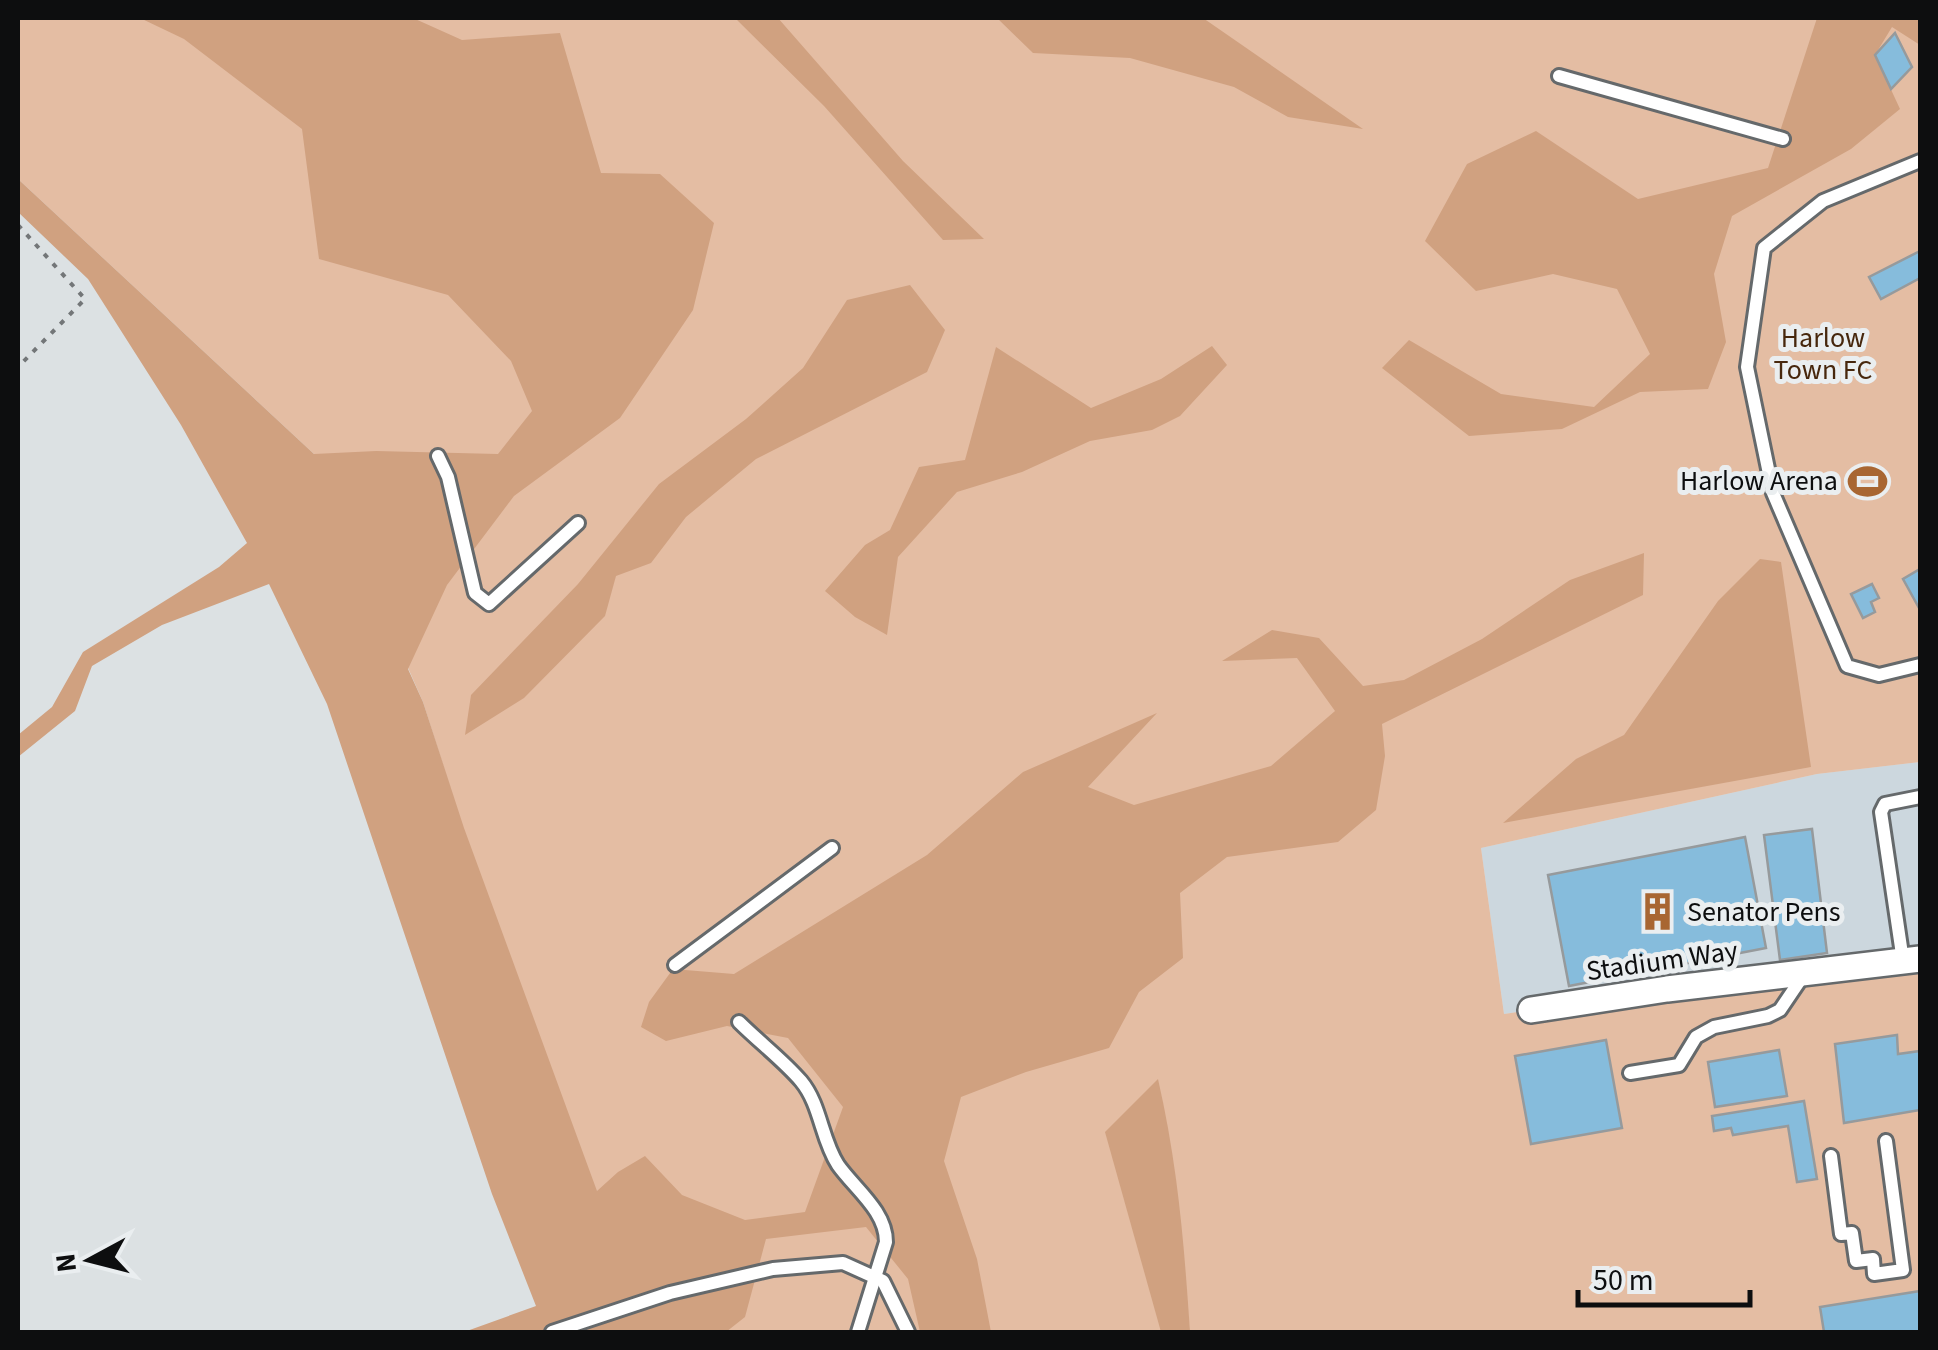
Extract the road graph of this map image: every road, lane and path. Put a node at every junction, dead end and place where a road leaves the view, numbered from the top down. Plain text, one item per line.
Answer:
1 (1560, 76) dead end
2 (1783, 139) dead end
3 (1920, 162) edge
4 (18, 226) edge
5 (18, 367) edge
6 (438, 456) dead end
7 (578, 523) dead end
8 (1920, 665) edge
9 (1920, 797) edge
10 (832, 848) dead end
11 (1912, 960) edge
12 (675, 965) dead end
13 (1806, 972) junction
14 (1531, 1010) dead end
15 (739, 1022) dead end
16 (1630, 1073) dead end
17 (1886, 1141) dead end
18 (1831, 1156) dead end
19 (874, 1277) junction
20 (552, 1332) edge
21 (858, 1332) edge
22 (908, 1332) edge

1 - 2 lane
3 - 8 lane
4 - 5 path
6 - 7 lane
9 - 11 lane
10 - 12 lane
11 - 13 street, Stadium Way
13 - 14 street, Stadium Way
13 - 16 lane
15 - 19 lane
17 - 18 lane
19 - 20 lane
19 - 21 lane
19 - 22 lane

